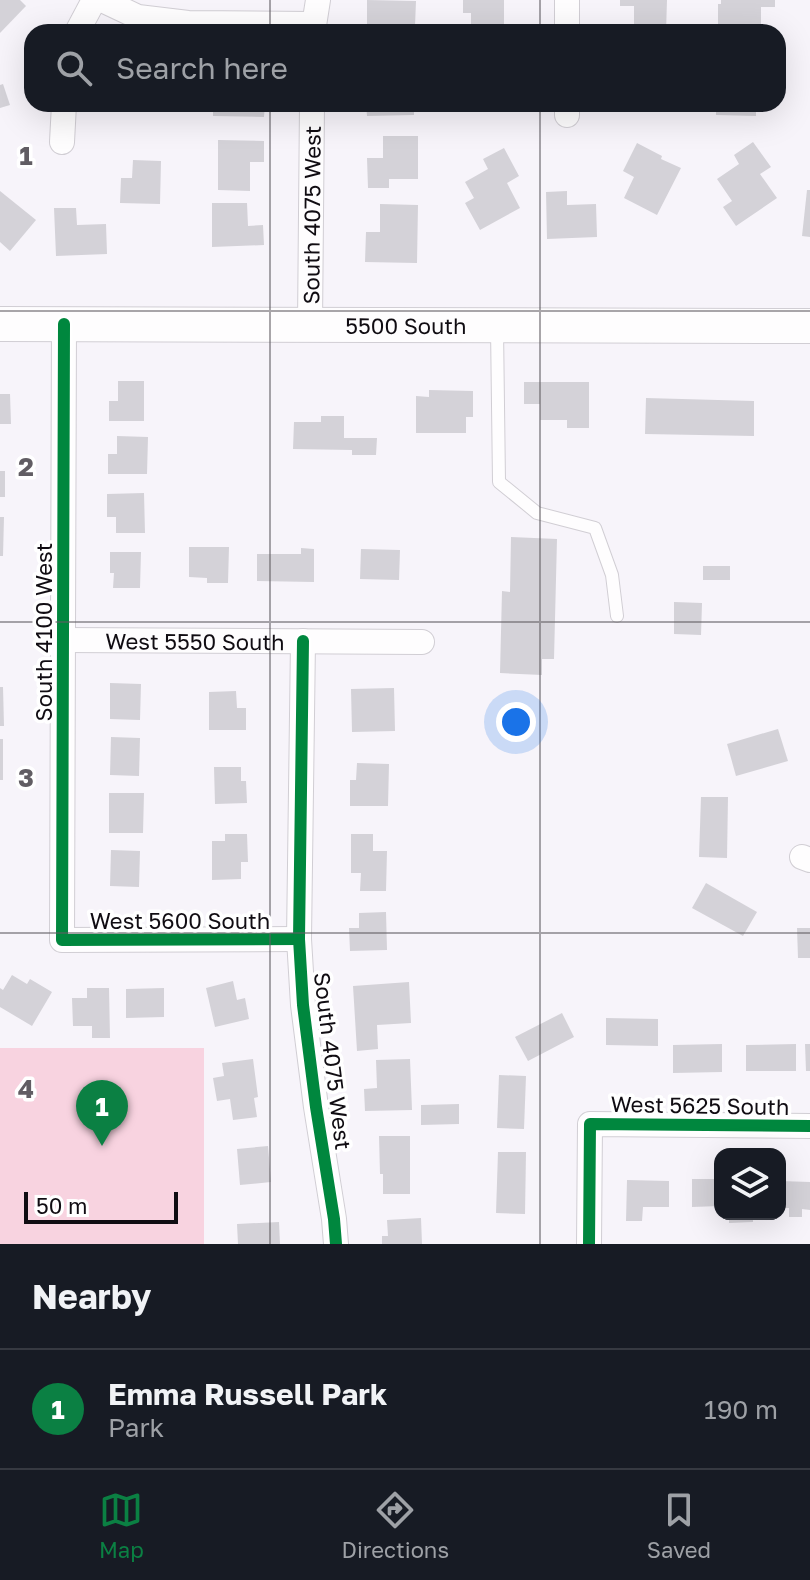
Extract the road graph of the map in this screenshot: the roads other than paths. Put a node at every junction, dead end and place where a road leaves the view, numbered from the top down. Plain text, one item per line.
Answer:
1 (94, 0) edge
2 (102, 0) edge
3 (567, 0) edge
4 (315, 19) edge
5 (81, 24) edge
6 (567, 24) edge
7 (64, 112) edge
8 (312, 112) edge
9 (62, 142) dead end
10 (0, 324) edge
11 (64, 324) junction
12 (310, 325) junction
13 (496, 325) junction
14 (810, 326) edge
15 (617, 616) dead end
16 (63, 640) junction
17 (303, 641) junction
18 (422, 642) dead end
19 (299, 939) junction
20 (62, 940) joint
21 (810, 1126) edge
22 (336, 1244) edge
23 (589, 1244) edge

1 - 5 street
2 - 4 street
3 - 6 street
7 - 9 street
8 - 12 street, South 4075 West
10 - 11 main road, 5500 South
11 - 12 main road, 5500 South
11 - 16 street, South 4100 West
12 - 13 main road, 5500 South
13 - 14 main road, 5500 South
13 - 15 lane
16 - 17 street, West 5550 South
16 - 20 street, South 4100 West
17 - 18 street, West 5550 South
17 - 19 street, South 4075 West
19 - 20 street, West 5600 South
19 - 22 street, South 4075 West
21 - 23 street, West 5625 South

